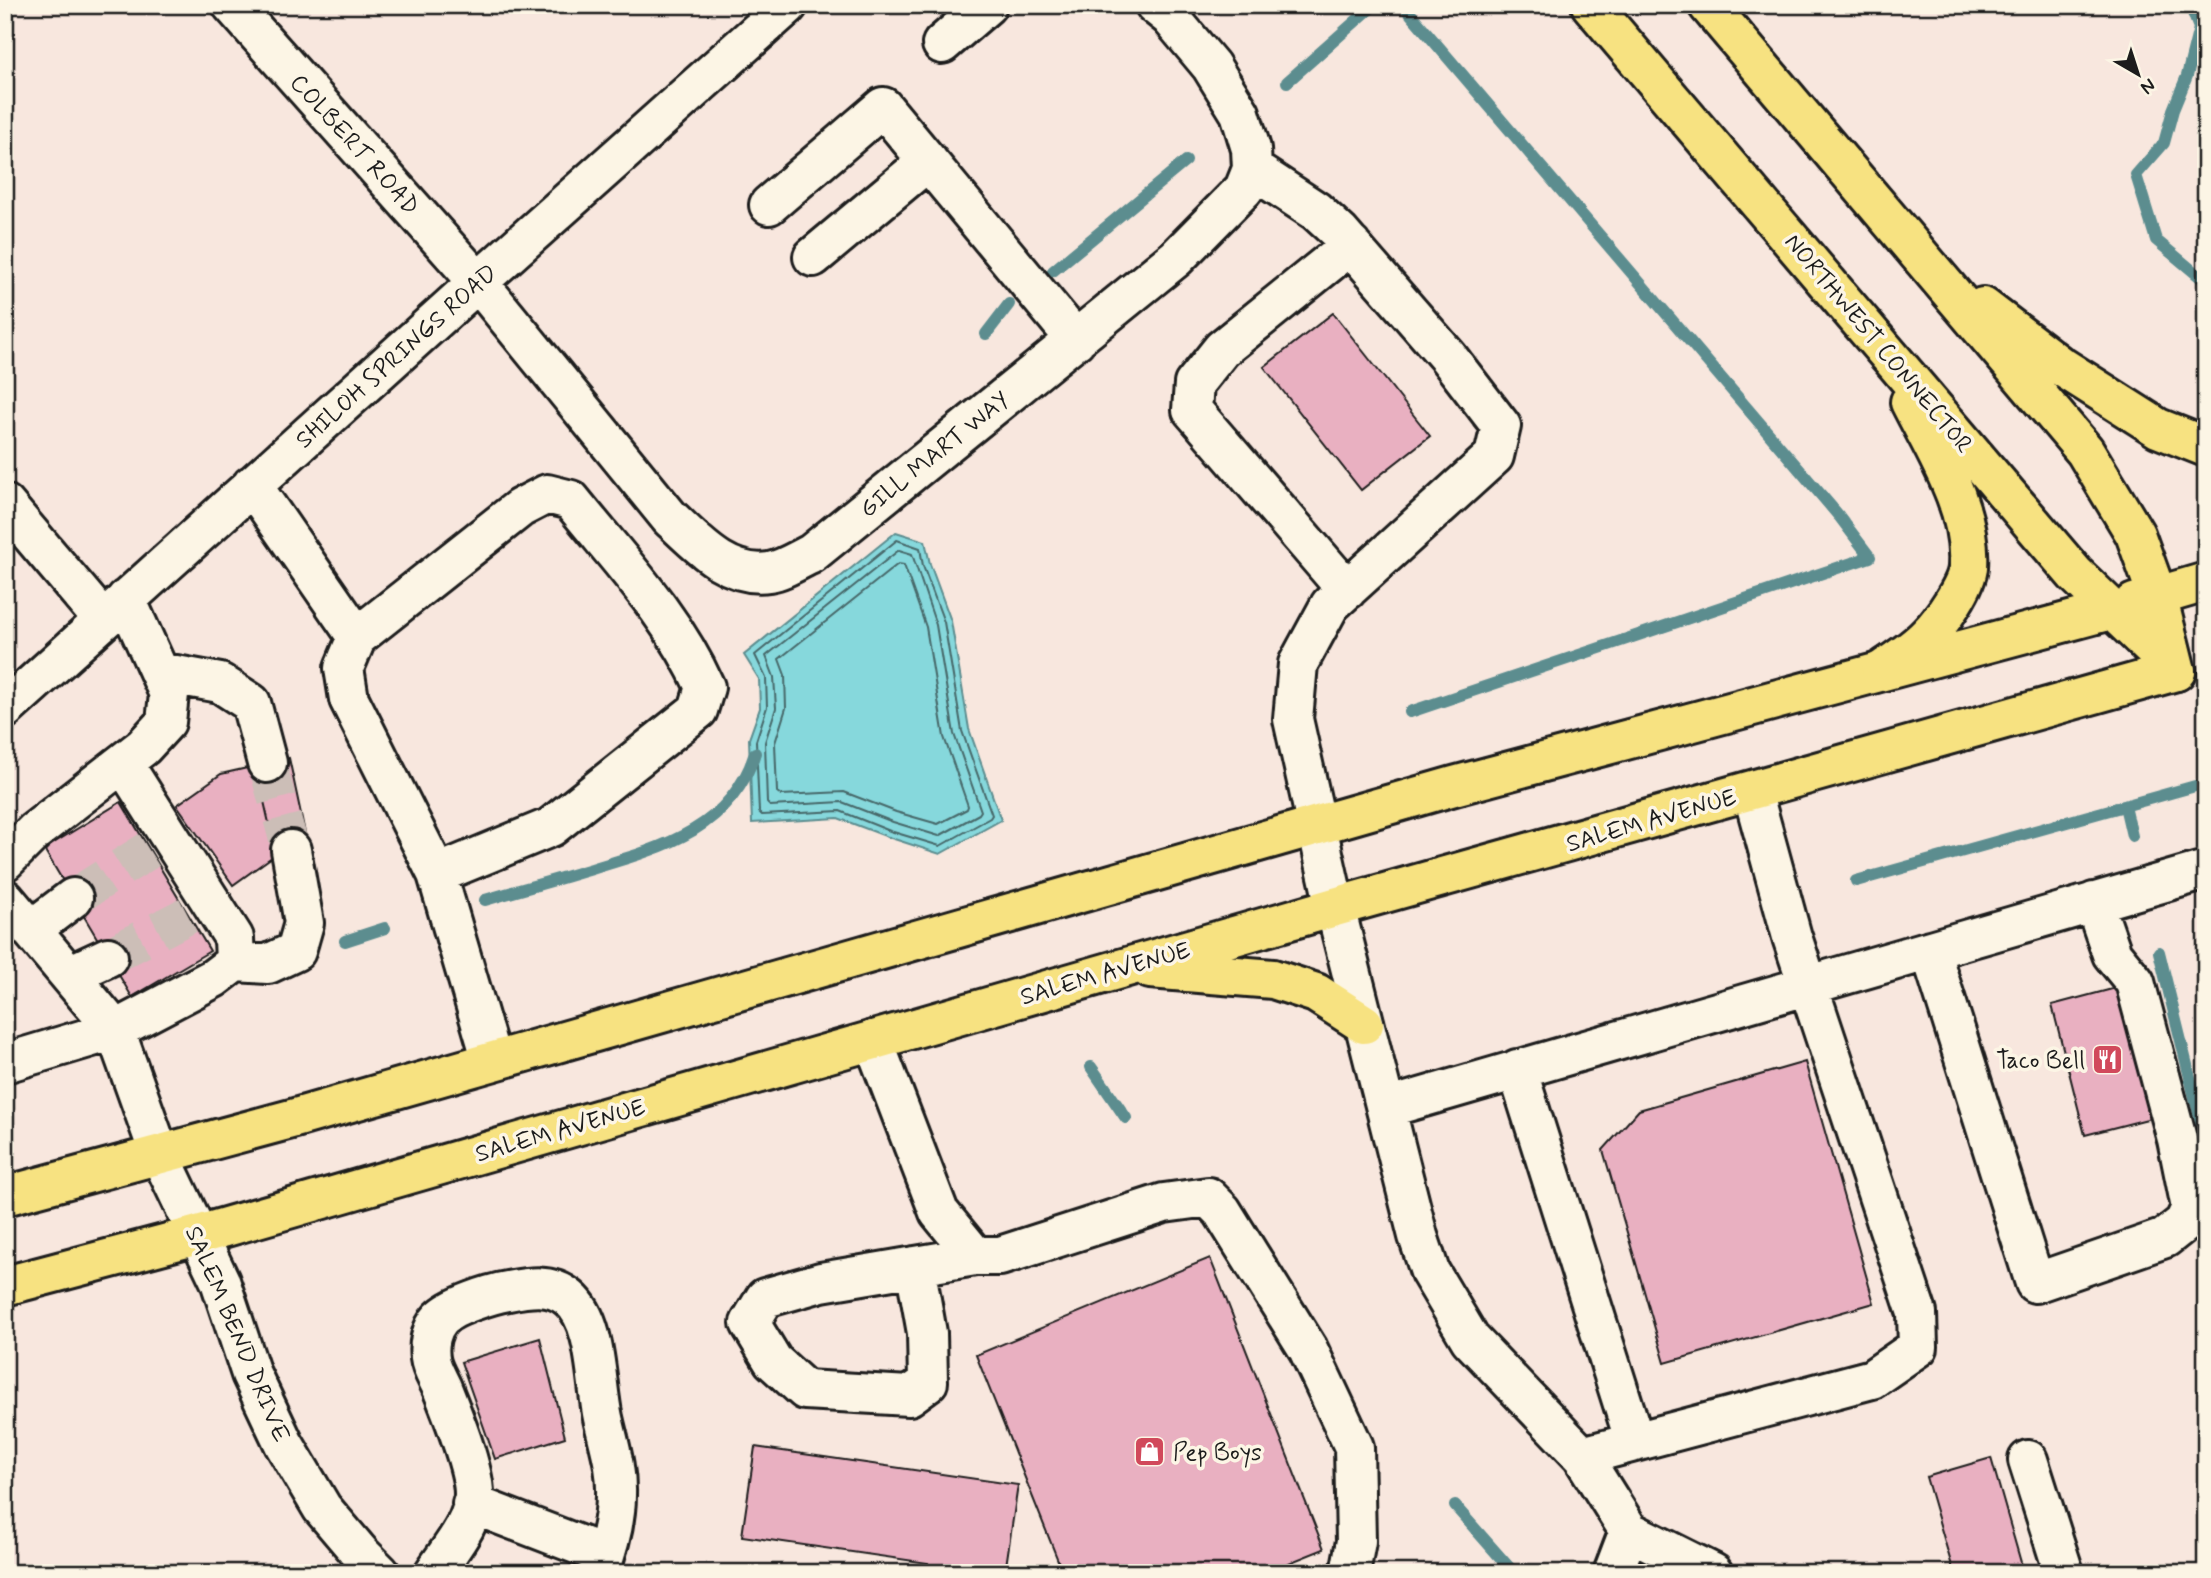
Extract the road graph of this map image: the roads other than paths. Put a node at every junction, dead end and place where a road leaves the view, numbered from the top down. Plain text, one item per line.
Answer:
1 (232, 5) edge
2 (789, 5) edge
3 (987, 5) edge
4 (1591, 5) edge
5 (1708, 5) edge
6 (1168, 9) edge
7 (942, 44) dead end
8 (928, 161) junction
9 (1252, 169) junction
10 (769, 205) dead end
11 (1351, 245) junction
12 (813, 257) dead end
13 (1926, 263) junction
14 (478, 282) junction
15 (1076, 340) junction
16 (1880, 344) junction
17 (2206, 447) edge
18 (252, 485) junction
19 (5, 504) edge
20 (2206, 582) edge
21 (1347, 590) junction
22 (2158, 596) junction
23 (115, 610) junction
24 (2111, 610) junction
25 (357, 637) junction
26 (2191, 668) edge
27 (1881, 671) junction
28 (159, 672) junction
29 (5, 709) edge
30 (122, 762) junction
31 (267, 763) tunnel mouth
32 (1752, 791) junction
33 (1316, 825) junction
34 (291, 850) tunnel mouth
35 (5, 861) edge
36 (2206, 870) edge
37 (437, 874) junction
38 (73, 898) tunnel mouth
39 (5, 899) edge
40 (2095, 902) junction
41 (1335, 907) junction
42 (31, 930) junction
43 (1930, 950) junction
44 (108, 957) tunnel mouth
45 (235, 962) junction
46 (1127, 967) junction
47 (69, 975) junction
48 (1809, 985) junction
49 (1364, 1024) junction
50 (114, 1030) junction
51 (873, 1040) junction
52 (492, 1061) junction
53 (5, 1063) edge
54 (1517, 1069) junction
55 (1386, 1108) junction
56 (159, 1153) junction
57 (5, 1196) edge
58 (198, 1235) junction
59 (975, 1256) junction
60 (915, 1266) junction
61 (5, 1286) edge
62 (1635, 1442) junction
63 (1582, 1455) junction
64 (2028, 1460) dead end
65 (472, 1504) junction
66 (1629, 1531) junction
67 (602, 1564) edge
68 (380, 1573) edge
69 (434, 1573) edge
70 (1350, 1573) edge
71 (1613, 1573) edge
72 (1713, 1573) edge
73 (2064, 1573) edge

1 - 14 street, COLBERT ROAD
2 - 14 street, SHILOH SPRINGS ROAD
3 - 7 street
4 - 16 main road, NORTHWEST CONNECTOR
5 - 13 main road
6 - 9 street
8 - 10 street
8 - 12 street
8 - 15 street
9 - 11 street
9 - 15 street, GILL MART WAY
11 - 21 street
11 - 21 street
13 - 17 main road
13 - 22 main road
14 - 15 street, GILL MART WAY
14 - 18 street, SHILOH SPRINGS ROAD
16 - 24 main road, NORTHWEST CONNECTOR
16 - 27 main road
18 - 23 street, SHILOH SPRINGS ROAD
18 - 25 street
19 - 23 street
20 - 22 main road
21 - 33 street
22 - 24 main road
22 - 26 main road
23 - 28 street
23 - 29 street, SHILOH SPRINGS ROAD
24 - 26 main road, NORTHWEST CONNECTOR
24 - 27 main road
25 - 37 street
25 - 37 street
26 - 32 main road, SALEM AVENUE
27 - 33 main road
28 - 30 street
28 - 31 street
30 - 35 street
30 - 45 street
32 - 41 main road, SALEM AVENUE
32 - 48 street
33 - 41 street
33 - 52 main road
34 - 45 street
36 - 40 street
37 - 52 street
38 - 42 street
39 - 42 street, SALEM BEND DRIVE
40 - 43 street
40 - 43 street
41 - 46 main road, SALEM AVENUE
41 - 49 street
42 - 47 street, SALEM BEND DRIVE
43 - 48 street
44 - 47 street
45 - 50 street
46 - 49 main road
46 - 51 main road, SALEM AVENUE
47 - 50 street, SALEM BEND DRIVE
48 - 54 street
48 - 62 street
49 - 55 street
50 - 53 street
50 - 56 street, SALEM BEND DRIVE
51 - 58 main road, SALEM AVENUE
51 - 59 street
52 - 56 main road
54 - 55 street
54 - 62 street
55 - 63 street
56 - 57 main road
56 - 58 street, SALEM BEND DRIVE
58 - 61 main road, SALEM AVENUE
58 - 68 street, SALEM BEND DRIVE
59 - 60 street
59 - 70 street
60 - 60 street
62 - 63 street
63 - 66 street
64 - 73 street
65 - 67 street
65 - 67 street
65 - 69 street
66 - 71 street
66 - 72 street

